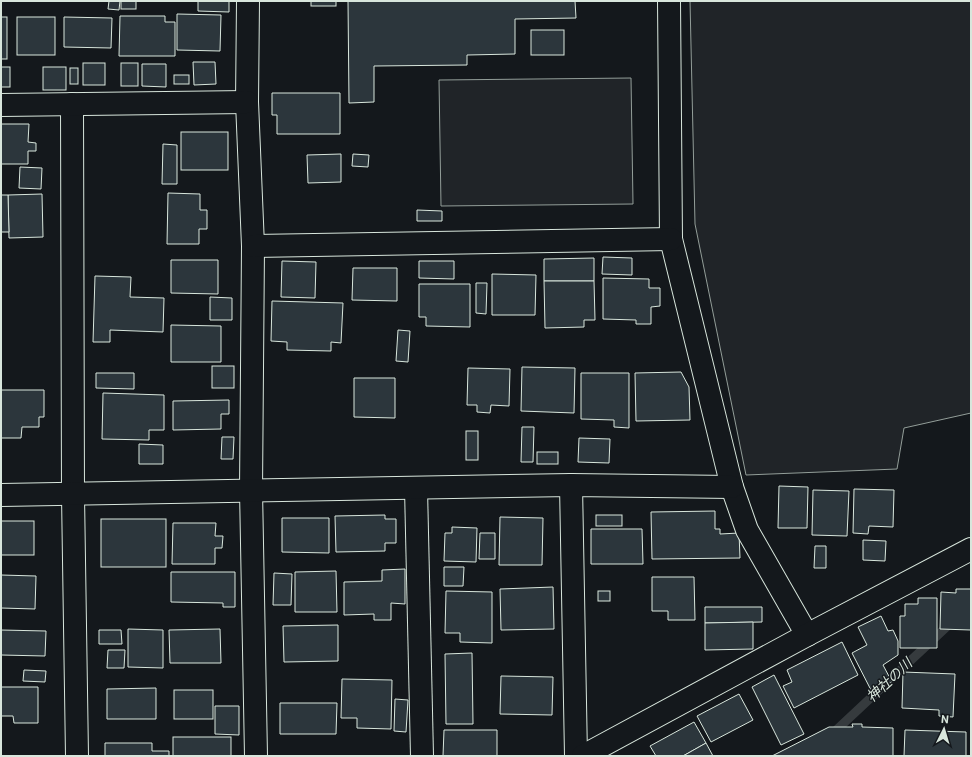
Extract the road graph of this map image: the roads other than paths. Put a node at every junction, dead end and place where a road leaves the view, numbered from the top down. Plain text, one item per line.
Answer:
1 (248, 1) edge
2 (669, 1) edge
3 (247, 102) junction
4 (72, 104) junction
5 (1, 105) edge
6 (671, 239) junction
7 (253, 246) junction
8 (571, 485) junction
9 (732, 487) junction
10 (416, 488) junction
11 (251, 490) junction
12 (1, 495) edge
13 (73, 495) junction
14 (971, 549) edge
15 (807, 635) junction
16 (77, 756) edge
17 (256, 756) edge
18 (422, 756) edge
19 (576, 756) edge
20 (583, 756) edge

1 - 3 street
2 - 6 street
3 - 4 street
3 - 7 street
4 - 5 street
4 - 13 street
6 - 7 street
6 - 9 street
7 - 11 street
8 - 9 street
8 - 10 street
8 - 19 street
9 - 15 street
10 - 11 street
10 - 18 street
11 - 13 street
11 - 17 street
12 - 13 street
13 - 16 street
14 - 15 street
15 - 20 street

